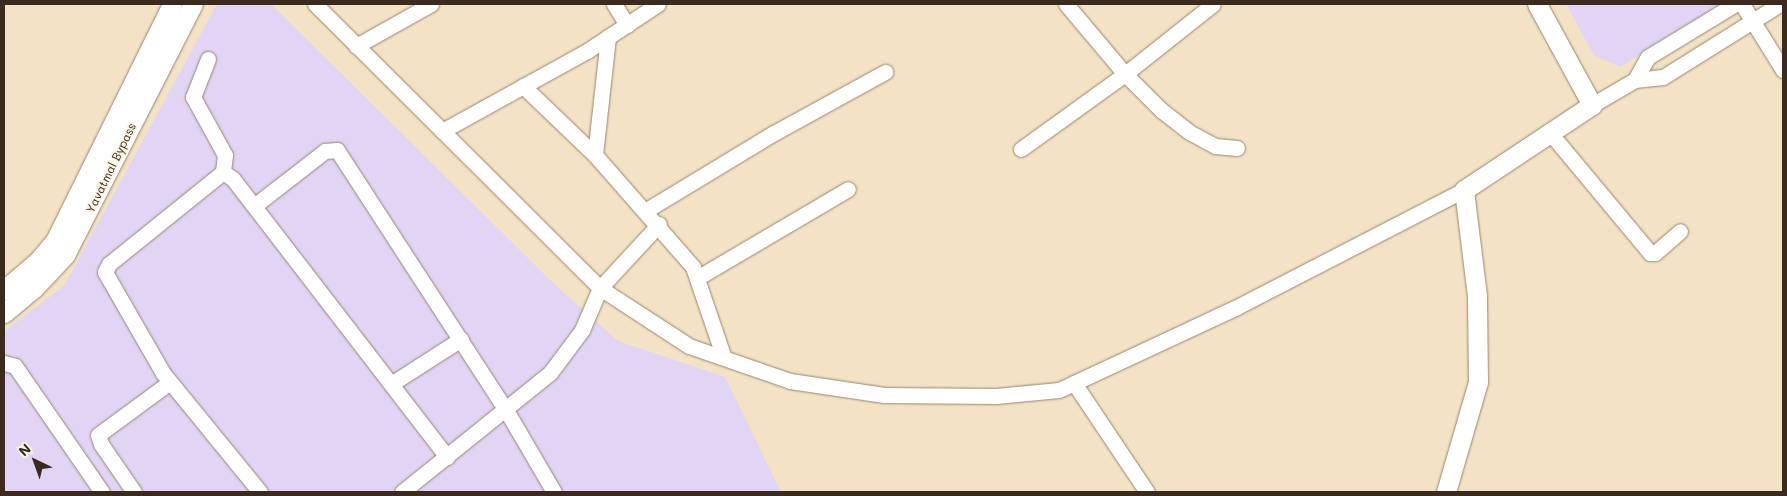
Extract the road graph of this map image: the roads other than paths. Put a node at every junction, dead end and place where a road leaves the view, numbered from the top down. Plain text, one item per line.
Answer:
1 (172, 4) edge
2 (192, 4) edge
3 (315, 4) edge
4 (431, 4) edge
5 (614, 4) edge
6 (658, 4) edge
7 (1066, 4) edge
8 (1213, 4) edge
9 (1537, 4) edge
10 (1735, 4) edge
11 (1742, 4) edge
12 (1780, 4) edge
13 (1753, 21) junction
14 (627, 25) junction
15 (608, 37) junction
16 (356, 46) junction
17 (208, 59) dead end
18 (1783, 70) edge
19 (885, 72) dead end
20 (1125, 74) junction
21 (1635, 80) junction
22 (523, 86) junction
23 (1592, 105) junction
24 (442, 131) junction
25 (1550, 134) junction
26 (1237, 148) dead end
27 (1021, 149) dead end
28 (595, 155) junction
29 (223, 172) junction
30 (848, 189) dead end
31 (1464, 190) junction
32 (254, 206) junction
33 (645, 211) junction
34 (659, 224) junction
35 (1680, 231) dead end
36 (697, 278) junction
37 (600, 288) junction
38 (4, 290) edge
39 (4, 313) edge
40 (461, 339) junction
41 (724, 358) junction
42 (4, 363) edge
43 (170, 382) junction
44 (1074, 383) junction
45 (391, 384) junction
46 (506, 410) junction
47 (446, 458) junction
48 (102, 492) edge
49 (134, 492) edge
50 (260, 492) edge
51 (402, 492) edge
52 (554, 492) edge
53 (1148, 492) edge
54 (1446, 492) edge

1 - 38 main road, Yavatmal Bypass
2 - 39 main road, Yavatmal Bypass
3 - 16 street
4 - 16 street
5 - 14 street
6 - 14 street
7 - 20 street
8 - 20 street
9 - 23 main road
10 - 21 street
11 - 13 street
12 - 13 street
13 - 18 street
13 - 21 street
14 - 15 street
15 - 22 street
15 - 28 street
16 - 24 street
17 - 29 street
19 - 33 street
20 - 26 street
20 - 27 street
21 - 23 street
22 - 24 street
22 - 28 street
23 - 25 main road
24 - 37 street
25 - 31 main road
25 - 35 street
28 - 33 street
29 - 32 street
29 - 43 street
30 - 36 street
31 - 44 street
31 - 54 main road
32 - 40 street
32 - 45 street
33 - 34 street
34 - 36 street
34 - 37 street
36 - 41 street
37 - 41 street
37 - 46 street
40 - 45 street
40 - 46 street
41 - 44 street
42 - 48 street
43 - 49 street
43 - 50 street
44 - 53 street
45 - 47 street
46 - 47 street
46 - 52 street
47 - 51 street

